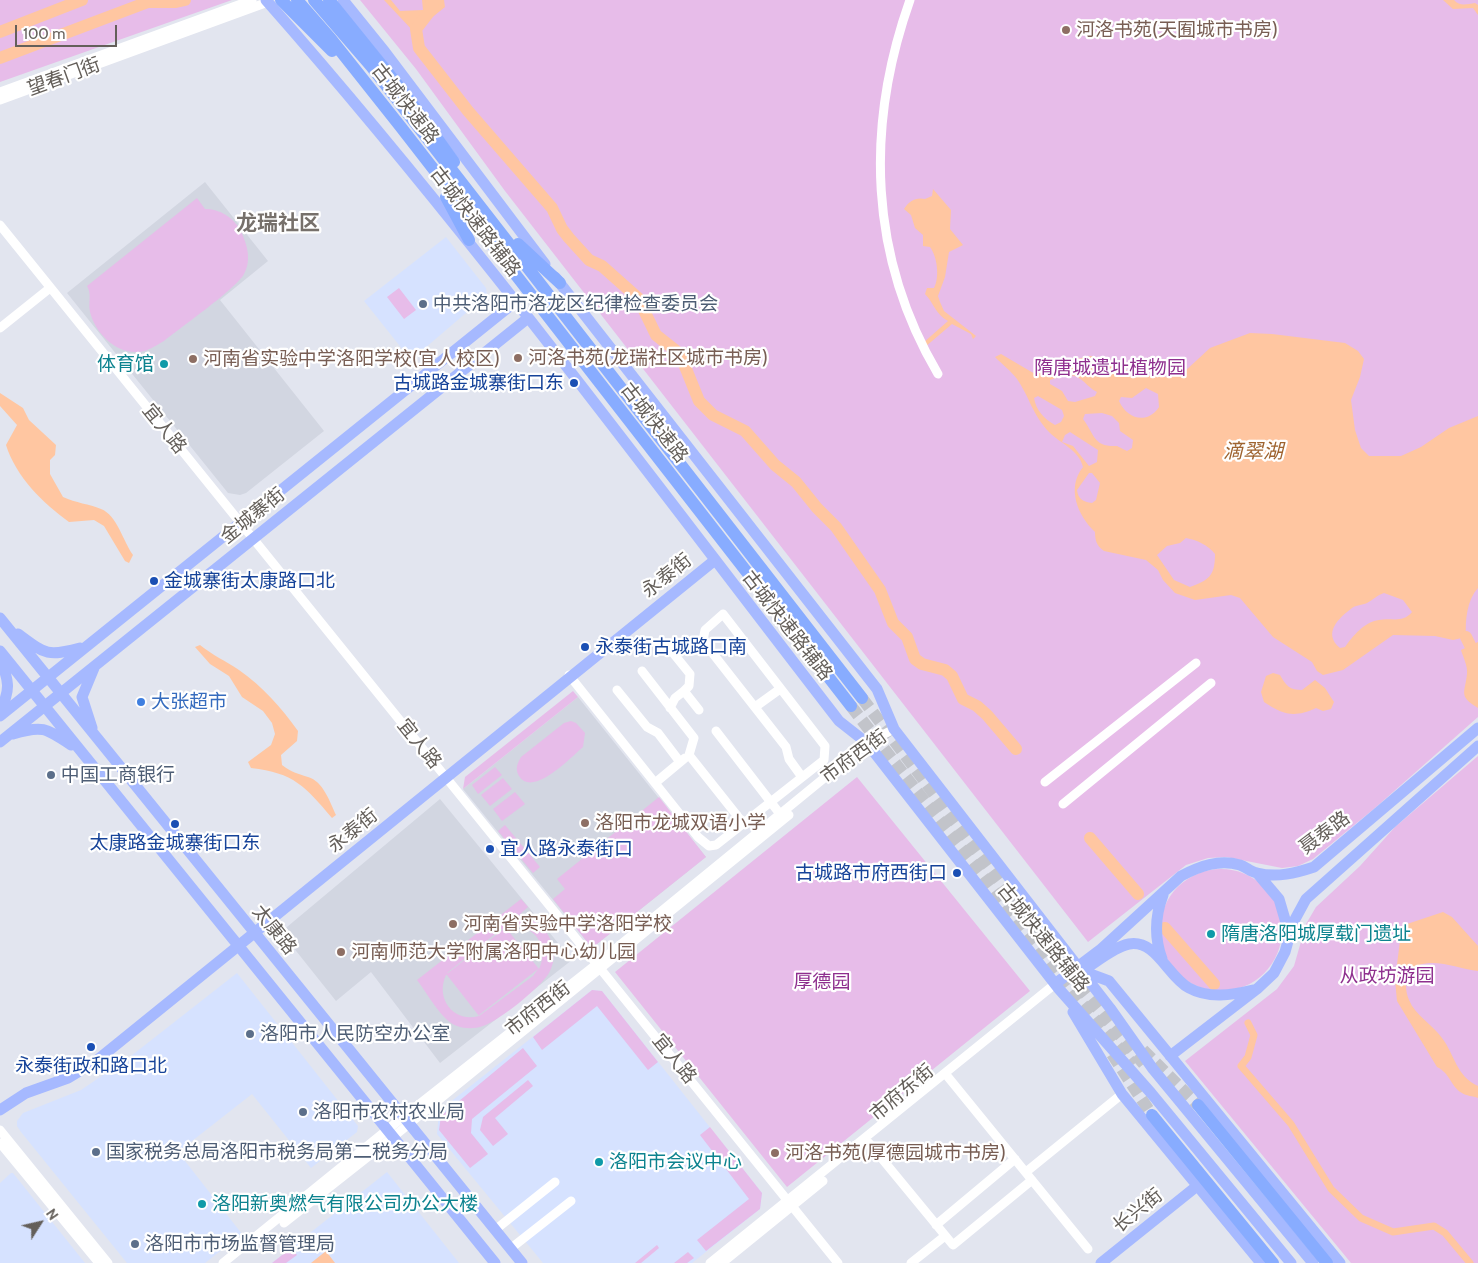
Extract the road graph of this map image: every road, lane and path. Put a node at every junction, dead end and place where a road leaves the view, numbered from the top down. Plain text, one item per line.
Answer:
1 (252, 0) edge
2 (297, 0) edge
3 (314, 0) edge
4 (329, 0) edge
5 (343, 0) edge
6 (910, 0) edge
7 (272, 1) edge
8 (368, 87) junction
9 (0, 92) edge
10 (0, 100) edge
11 (430, 166) junction
12 (490, 218) junction
13 (0, 225) edge
14 (0, 232) edge
15 (469, 240) junction
16 (560, 283) junction
17 (47, 287) junction
18 (515, 302) junction
19 (528, 318) junction
20 (0, 321) edge
21 (0, 328) edge
22 (938, 374) dead end
23 (237, 524) junction
24 (251, 540) junction
25 (714, 559) junction
26 (3, 622) edge
27 (83, 648) junction
28 (669, 648) dead end
29 (0, 651) edge
30 (28, 654) junction
31 (0, 660) edge
32 (1196, 663) dead end
33 (95, 665) junction
34 (12, 666) junction
35 (642, 671) dead end
36 (570, 676) junction
37 (47, 678) junction
38 (1211, 683) dead end
39 (780, 689) junction
40 (31, 690) junction
41 (617, 690) dead end
42 (684, 691) junction
43 (59, 693) junction
44 (862, 698) tunnel mouth
45 (44, 706) junction
46 (851, 706) tunnel mouth
47 (755, 707) junction
48 (670, 708) junction
49 (0, 710) edge
50 (699, 710) dead end
51 (0, 717) edge
52 (80, 718) junction
53 (1478, 728) edge
54 (894, 729) junction
55 (64, 731) junction
56 (716, 731) dead end
57 (3, 739) edge
58 (98, 741) junction
59 (868, 745) junction
60 (1478, 746) edge
61 (82, 753) junction
62 (689, 755) junction
63 (680, 762) junction
64 (444, 777) junction
65 (802, 777) junction
66 (1045, 782) dead end
67 (655, 783) junction
68 (770, 802) junction
69 (1063, 804) dead end
70 (780, 814) junction
71 (743, 823) junction
72 (1257, 873) junction
73 (1165, 891) junction
74 (252, 931) junction
75 (1290, 935) junction
76 (237, 944) junction
77 (1164, 966) junction
78 (597, 968) junction
79 (1080, 969) junction
80 (1057, 986) junction
81 (1257, 988) junction
82 (1170, 1056) junction
83 (948, 1077) junction
84 (1122, 1094) junction
85 (0, 1101) edge
86 (1198, 1105) tunnel mouth
87 (0, 1110) edge
88 (1152, 1115) tunnel mouth
89 (405, 1120) junction
90 (0, 1130) edge
91 (390, 1134) junction
92 (0, 1143) edge
93 (869, 1143) junction
94 (1015, 1159) junction
95 (1026, 1172) junction
96 (1032, 1180) junction
97 (555, 1182) dead end
98 (1199, 1188) junction
99 (571, 1201) dead end
100 (789, 1206) junction
101 (936, 1225) junction
102 (495, 1230) junction
103 (945, 1236) junction
104 (510, 1249) junction
105 (1088, 1249) dead end
106 (99, 1263) edge
107 (108, 1263) edge
108 (223, 1263) edge
109 (232, 1263) edge
110 (495, 1263) edge
111 (522, 1263) edge
112 (710, 1263) edge
113 (722, 1263) edge
114 (833, 1263) edge
115 (838, 1263) edge
116 (911, 1263) edge
117 (1101, 1263) edge
118 (1111, 1263) edge
119 (1261, 1263) edge
120 (1273, 1263) edge
121 (1291, 1263) edge
122 (1313, 1263) edge
123 (1327, 1263) edge
124 (1340, 1263) edge

1 - 9 street, 望春门街
2 - 8 highway, 古城快速路
3 - 12 highway, 古城快速路
4 - 12 highway
5 - 16 main road, 古城快速路辅路
6 - 22 street
7 - 8 highway
7 - 10 street, 望春门街
7 - 15 main road, 古城快速路辅路
8 - 11 highway, 古城快速路
11 - 15 highway
11 - 46 highway, 古城快速路
12 - 16 highway
12 - 44 highway, 古城快速路
13 - 17 street, 宜人路
14 - 17 street, 宜人路
15 - 18 main road, 古城快速路辅路
16 - 54 main road, 古城快速路辅路
17 - 20 street
17 - 21 street
17 - 23 street, 宜人路
18 - 19 main road, 古城快速路辅路
18 - 23 main road, 金城寨街
19 - 24 main road, 金城寨街
19 - 25 main road, 古城快速路辅路
23 - 24 street, 宜人路
23 - 27 main road, 金城寨街
24 - 33 main road, 金城寨街
24 - 64 street, 宜人路
25 - 36 main road, 永泰街
25 - 59 main road, 古城快速路辅路
26 - 27 main road
26 - 30 main road, 太康路
27 - 33 main road
27 - 37 main road, 金城寨街
28 - 42 street
29 - 34 main road, 太康路
30 - 34 main road
30 - 37 main road, 太康路
31 - 49 main road
32 - 66 street
33 - 43 main road, 金城寨街
33 - 58 main road
34 - 40 main road, 太康路
35 - 48 street
36 - 64 main road, 永泰街
36 - 67 street
37 - 40 main road, 金城寨街
37 - 43 main road, 太康路
38 - 69 street
39 - 47 street
39 - 47 street
39 - 65 street
40 - 45 main road, 太康路
40 - 51 main road, 金城寨街
41 - 63 street
42 - 48 street
42 - 50 street
43 - 45 main road, 金城寨街
43 - 52 main road, 太康路
45 - 55 main road, 太康路
45 - 57 main road, 金城寨街
47 - 65 street
48 - 62 street
51 - 57 main road
52 - 55 main road
52 - 58 main road, 太康路
53 - 72 main road, 聂泰路
54 - 59 street, 市府西街
54 - 79 main road, 古城快速路辅路
55 - 61 main road, 太康路
56 - 68 street
57 - 61 main road
58 - 74 main road, 太康路
59 - 70 street, 市府西街
59 - 78 street, 市府西街
59 - 80 main road, 古城快速路辅路
60 - 75 main road, 聂泰路
61 - 76 main road, 太康路
62 - 63 street
62 - 71 street
63 - 67 street
64 - 74 main road, 永泰街
64 - 78 street, 宜人路
65 - 68 street
67 - 71 street
68 - 70 street
68 - 71 street
70 - 78 street, 市府西街
72 - 73 main road, 聂泰路
72 - 75 main road
73 - 77 main road
73 - 79 main road, 聂泰路
74 - 76 main road, 永泰街
74 - 89 main road, 太康路
75 - 81 main road, 聂泰路
76 - 85 main road, 永泰街
76 - 87 main road, 永泰街
76 - 91 main road, 太康路
77 - 79 main road
77 - 81 main road
78 - 89 street, 市府西街
78 - 100 street, 宜人路
79 - 80 main road, 市府东街
79 - 82 main road
79 - 122 main road, 古城快速路辅路
80 - 83 street, 市府东街
80 - 84 main road
80 - 100 street, 市府东街
80 - 121 main road, 古城快速路辅路
81 - 82 main road, 聂泰路
82 - 124 main road
83 - 93 street, 市府东街
83 - 94 street
84 - 95 street
84 - 98 main road
86 - 123 highway
88 - 120 highway
89 - 91 street, 市府西街
89 - 102 main road, 太康路
90 - 107 street
91 - 108 street, 市府西街
91 - 109 street, 市府西街
91 - 110 main road, 太康路
92 - 106 street
93 - 100 street, 市府东街
93 - 101 street
94 - 95 street
94 - 101 street
95 - 96 street
96 - 103 street
96 - 105 street
97 - 102 street
98 - 117 main road, 长兴街
98 - 118 main road, 长兴街
98 - 119 main road
99 - 104 street
100 - 112 street, 市府东街
100 - 113 street, 市府东街
100 - 114 street, 宜人路
100 - 115 street, 宜人路
101 - 103 street
102 - 104 main road, 太康路
103 - 116 street
104 - 111 main road, 太康路

